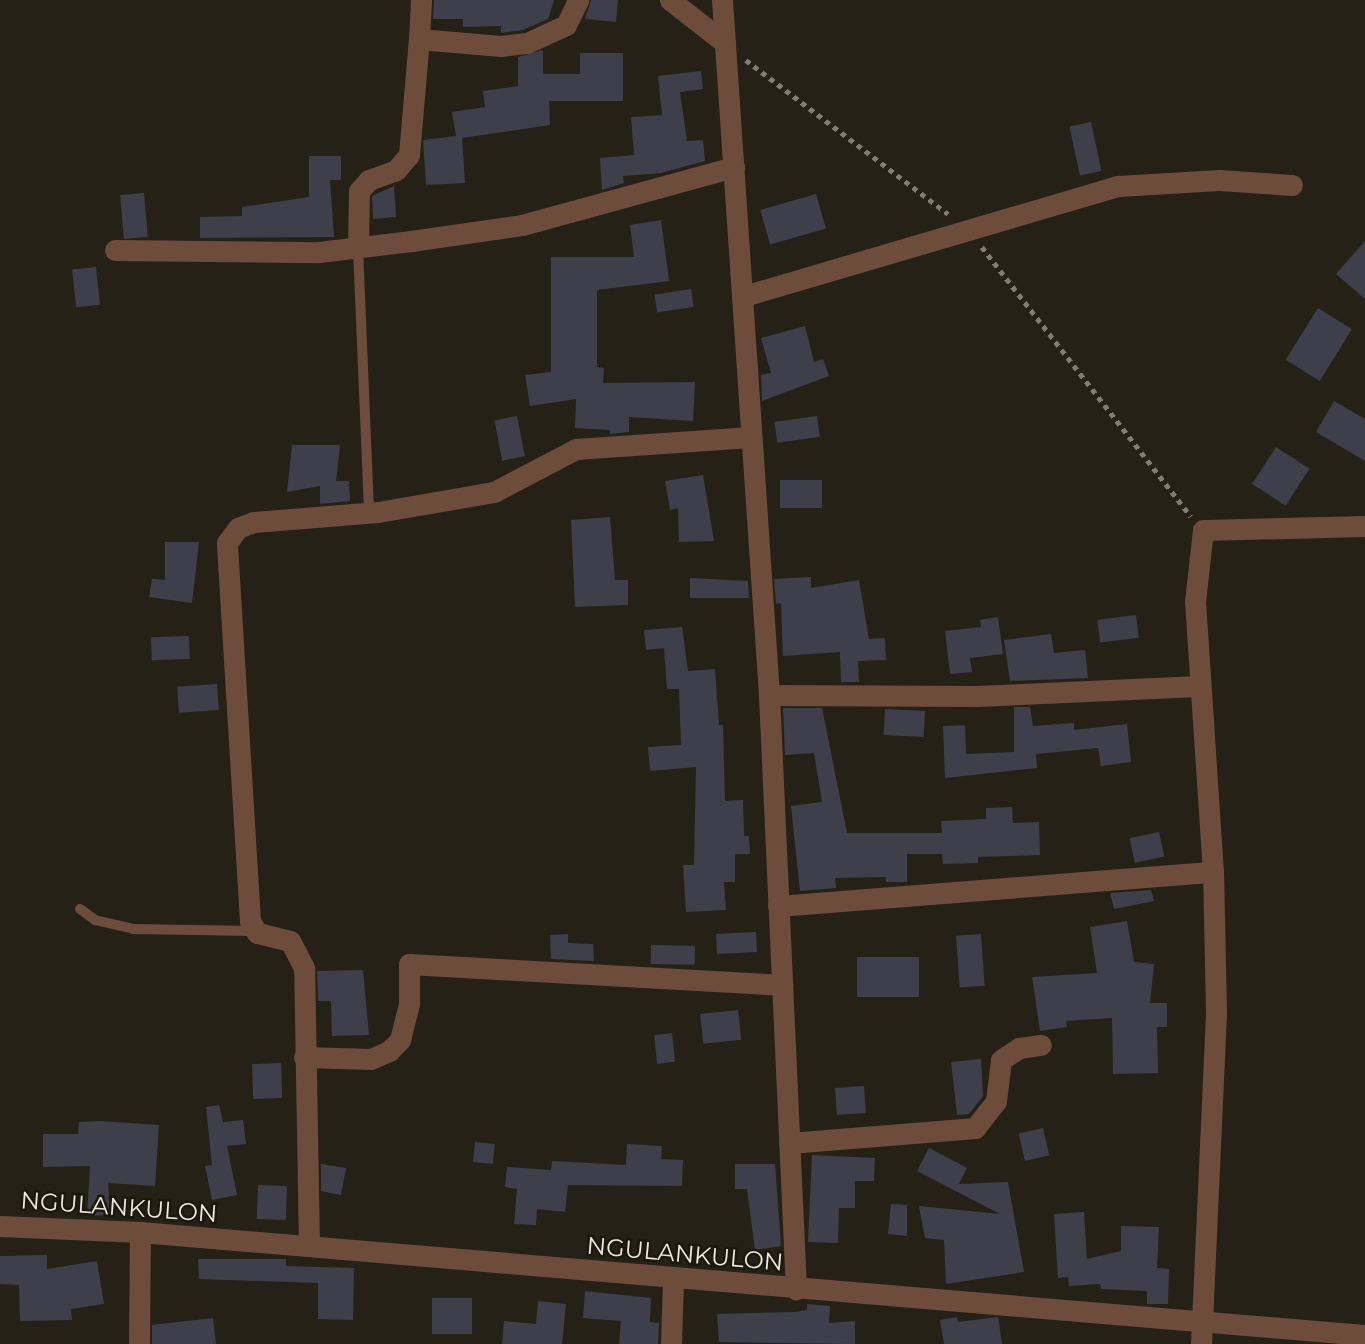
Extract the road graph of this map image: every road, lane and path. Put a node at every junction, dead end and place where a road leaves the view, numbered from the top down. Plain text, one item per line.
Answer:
1 (421, 0) edge
2 (578, 0) edge
3 (670, 0) edge
4 (722, 0) edge
5 (419, 39) junction
6 (724, 43) junction
7 (734, 167) junction
8 (1292, 184) dead end
9 (970, 231) junction
10 (358, 248) junction
11 (115, 250) dead end
12 (744, 296) junction
13 (751, 437) junction
14 (369, 512) junction
15 (1365, 526) edge
16 (1203, 530) junction
17 (1199, 686) junction
18 (769, 695) junction
19 (1213, 872) junction
20 (778, 906) junction
21 (80, 909) dead end
22 (252, 931) junction
23 (782, 985) junction
24 (1041, 1045) dead end
25 (304, 1057) junction
26 (789, 1143) junction
27 (0, 1226) edge
28 (140, 1232) junction
29 (309, 1246) junction
30 (673, 1280) junction
31 (796, 1289) junction
32 (1201, 1321) junction
33 (1365, 1335) edge
34 (139, 1344) edge
35 (671, 1344) edge
36 (1201, 1344) edge

1 - 5 street
2 - 5 street
3 - 6 street
4 - 6 street
5 - 10 street
6 - 7 street
6 - 9 path
7 - 10 street
7 - 12 street
8 - 9 street
9 - 12 street
9 - 16 path
10 - 11 street
10 - 14 lane
12 - 13 street
13 - 14 street
13 - 18 street
14 - 22 street
15 - 16 street
16 - 17 street
17 - 18 street
17 - 19 street
18 - 20 street
19 - 20 street
19 - 32 street
20 - 23 street
21 - 22 lane
22 - 25 street
23 - 25 street
23 - 26 street
24 - 26 street
25 - 29 street
26 - 31 street
27 - 28 street, NGULANKULON
28 - 29 street, NGULANKULON
28 - 34 street
29 - 30 street, NGULANKULON
30 - 31 street, NGULANKULON
30 - 35 street
31 - 32 street, NGULANKULON
32 - 33 street, NGULANKULON
32 - 36 street

